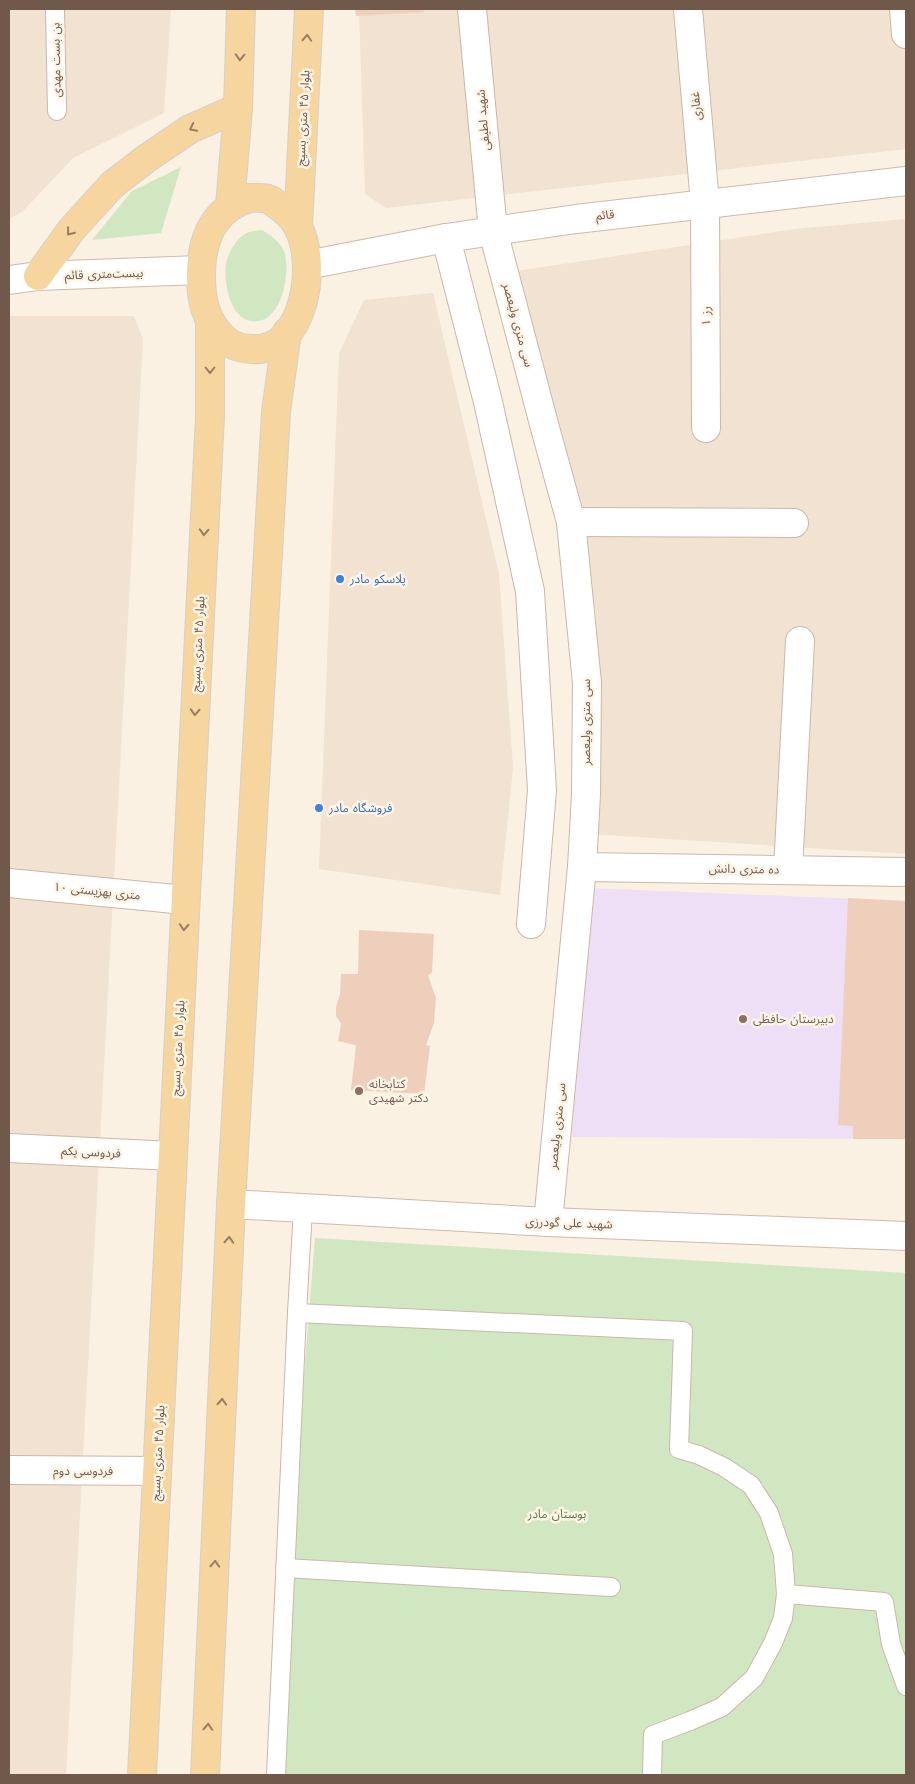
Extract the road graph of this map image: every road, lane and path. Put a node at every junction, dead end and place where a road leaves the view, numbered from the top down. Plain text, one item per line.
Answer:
1 (55, 9) edge
2 (241, 9) edge
3 (309, 9) edge
4 (472, 9) edge
5 (688, 9) edge
6 (904, 9) edge
7 (906, 34) edge
8 (238, 108) junction
9 (57, 111) dead end
10 (906, 181) edge
11 (705, 203) junction
12 (230, 206) junction
13 (298, 227) junction
14 (493, 231) junction
15 (446, 238) junction
16 (306, 265) junction
17 (200, 270) junction
18 (38, 276) junction
19 (9, 280) edge
20 (210, 321) junction
21 (286, 332) junction
22 (706, 428) dead end
23 (571, 522) junction
24 (794, 523) dead end
25 (800, 641) dead end
26 (582, 867) junction
27 (788, 870) junction
28 (906, 872) edge
29 (9, 883) edge
30 (185, 900) junction
31 (531, 924) dead end
32 (9, 1148) edge
33 (173, 1156) junction
34 (231, 1204) junction
35 (303, 1209) junction
36 (548, 1222) junction
37 (906, 1236) edge
38 (296, 1313) junction
39 (9, 1470) edge
40 (157, 1472) junction
41 (285, 1568) junction
42 (611, 1587) dead end
43 (786, 1594) junction
44 (906, 1686) edge
45 (142, 1775) edge
46 (206, 1775) edge
47 (276, 1775) edge
48 (652, 1775) edge

1 - 9 lane, بن بست مهدی
2 -> 8 main road
13 -> 3 main road, بلوار ۴۵ متری بسیج
4 - 14 street, شهید لطیفی
5 - 11 street, غفاری
6 - 7 street
8 - 12 main road
8 -> 18 main road
10 - 11 street, قائم
11 - 14 street, قائم
11 - 22 street, رز ۱
12 - 13 main road
12 - 17 main road
13 - 16 main road
14 - 15 street, قائم
14 - 23 street, سی متری ولیعصر
15 - 16 street, قائم
15 - 31 street
16 - 21 main road
17 - 18 street, بیست‌متری قائم
17 - 20 main road
18 - 19 street, بیست‌متری قائم
20 - 21 main road
20 -> 30 main road, بلوار ۴۵ متری بسیج
21 - 34 main road
23 - 24 street
23 - 26 street, سی متری ولیعصر
25 - 27 street
26 - 27 street, ده متری دانش
26 - 36 street, سی متری ولیعصر
27 - 28 street, ده متری دانش
29 - 30 street, ۱۰ متری بهزیستی
30 -> 33 main road, بلوار ۴۵ متری بسیج
32 - 33 street, فردوسی یکم
33 - 40 main road, بلوار ۴۵ متری بسیج
34 - 35 street, شهید علی گودرزی
46 -> 34 main road
35 - 36 street, شهید علی گودرزی
35 - 38 lane
36 - 37 street, شهید علی گودرزی
38 - 41 lane
38 - 43 lane
39 - 40 street, فردوسی دوم
40 - 45 main road, بلوار ۴۵ متری بسیج
41 - 42 lane
41 - 47 lane
43 - 44 lane
43 - 48 lane

